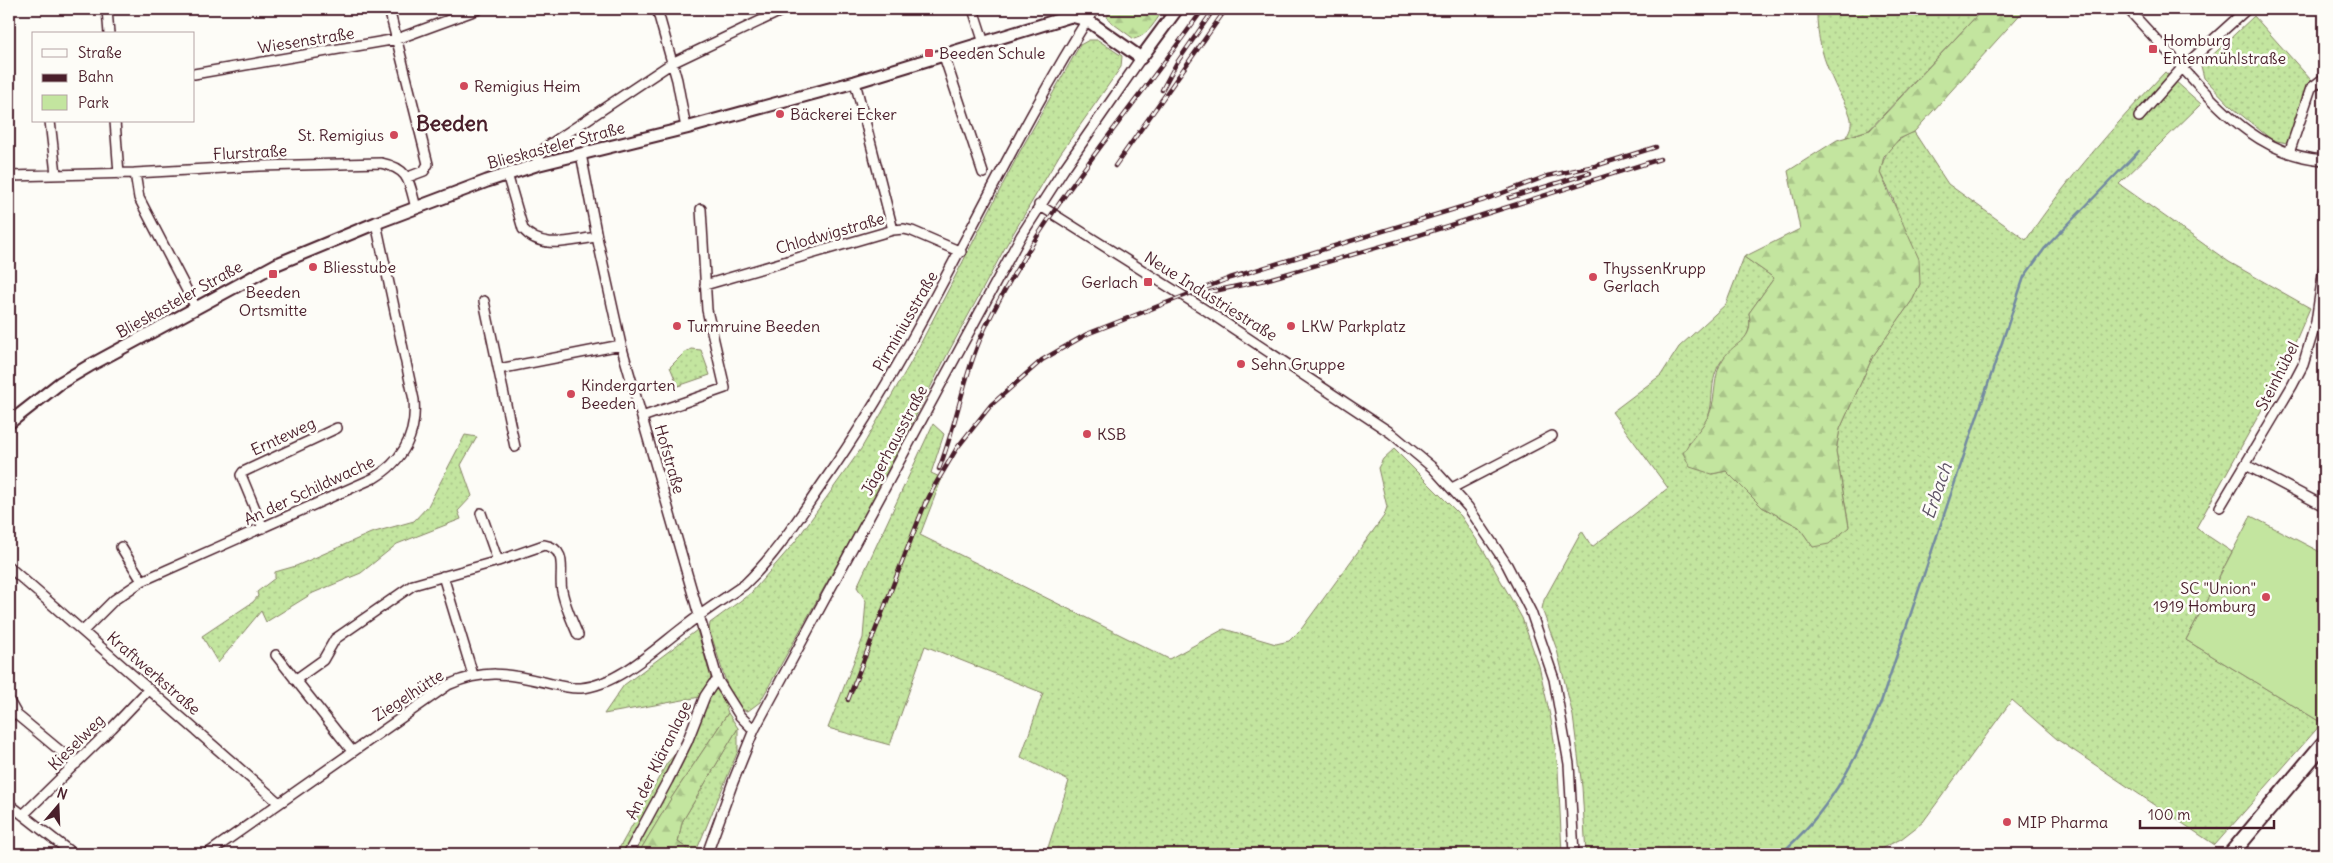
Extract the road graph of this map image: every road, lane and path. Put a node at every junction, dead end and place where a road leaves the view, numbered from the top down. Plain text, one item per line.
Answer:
1 (107, 9) edge
2 (389, 9) edge
3 (479, 9) edge
4 (657, 9) edge
5 (784, 9) edge
6 (973, 9) edge
7 (1094, 9) edge
8 (1177, 9) edge
9 (2128, 9) edge
10 (2247, 9) edge
11 (1087, 20) junction
12 (109, 32) edge
13 (397, 39) junction
14 (984, 43) junction
15 (944, 56) junction
16 (1141, 58) junction
17 (672, 63) junction
18 (2182, 68) junction
19 (195, 74) edge
20 (2324, 78) edge
21 (855, 82) junction
22 (2139, 117) dead end
23 (50, 122) edge
24 (115, 122) edge
25 (686, 128) junction
26 (2289, 153) junction
27 (581, 154) junction
28 (2324, 160) edge
29 (536, 165) junction
30 (135, 173) junction
31 (983, 173) dead end
32 (56, 174) junction
33 (119, 174) junction
34 (507, 174) junction
35 (9, 176) edge
36 (408, 178) junction
37 (1039, 205) junction
38 (416, 208) junction
39 (701, 209) dead end
40 (376, 222) junction
41 (893, 230) junction
42 (597, 237) junction
43 (961, 252) junction
44 (2324, 266) edge
45 (705, 285) junction
46 (484, 302) dead end
47 (196, 308) junction
48 (621, 345) junction
49 (500, 369) junction
50 (642, 417) junction
51 (9, 424) edge
52 (336, 428) dead end
53 (1552, 436) dead end
54 (515, 447) dead end
55 (2246, 464) junction
56 (1452, 488) junction
57 (2324, 506) edge
58 (2220, 507) dead end
59 (481, 513) dead end
60 (262, 528) junction
61 (121, 547) dead end
62 (498, 561) junction
63 (9, 567) edge
64 (442, 576) junction
65 (142, 581) junction
66 (699, 616) junction
67 (83, 631) junction
68 (578, 636) dead end
69 (276, 655) dead end
70 (473, 675) junction
71 (295, 680) junction
72 (718, 681) junction
73 (149, 689) junction
74 (9, 701) edge
75 (754, 730) junction
76 (2324, 743) edge
77 (352, 751) junction
78 (76, 764) junction
79 (279, 803) junction
80 (9, 804) edge
81 (23, 815) junction
82 (73, 854) edge
83 (207, 854) edge
84 (628, 854) edge
85 (707, 854) edge
86 (1574, 854) edge
87 (2231, 854) edge

1 - 12 street
2 - 13 street
3 - 13 street, Wiesenstraße
4 - 17 street
5 - 17 street
6 - 14 street
7 - 11 street, Pirminiusstraße
8 - 16 street
9 - 18 street
10 - 18 street
11 - 14 street, Blieskasteler Straße
11 - 16 street, Blieskasteler Straße
11 - 43 street, Pirminiusstraße
13 - 19 street, Wiesenstraße
13 - 36 street
14 - 15 street, Blieskasteler Straße
15 - 21 street, Blieskasteler Straße
15 - 31 street
16 - 37 street, Jägerhausstraße
17 - 25 street
17 - 29 street
18 - 22 street
18 - 26 street
20 - 26 street
21 - 25 street, Blieskasteler Straße
21 - 41 street
23 - 32 street
24 - 33 street
25 - 27 street, Blieskasteler Straße
26 - 28 street
27 - 29 street, Blieskasteler Straße
27 - 42 street, Hofstraße
29 - 34 street, Blieskasteler Straße
30 - 33 street, Flurstraße
30 - 36 street, Flurstraße
30 - 47 street
32 - 33 street, Flurstraße
32 - 35 street, Flurstraße
34 - 38 street, Blieskasteler Straße
34 - 42 street
36 - 38 street
37 - 56 street, Neue Industriestraße
37 - 75 street, Jägerhausstraße
38 - 40 street, Blieskasteler Straße
39 - 45 street
40 - 47 street, Blieskasteler Straße
40 - 60 street, An der Schildwache
41 - 43 street, Chlodwigstraße
41 - 45 street, Chlodwigstraße
42 - 48 street, Hofstraße
43 - 66 street, Pirminiusstraße
44 - 55 street, Steinhübel
45 - 50 street
46 - 49 street
47 - 51 street, Blieskasteler Straße
48 - 49 street
48 - 50 street, Hofstraße
49 - 54 street
50 - 66 street, Hofstraße
52 - 60 street, Ernteweg
53 - 56 street
55 - 57 street
55 - 58 street, Steinhübel
56 - 86 street, Neue Industriestraße
59 - 62 street
60 - 65 street, An der Schildwache
61 - 65 street
62 - 64 street
62 - 68 street
63 - 67 street, Kraftwerkstraße
64 - 70 street
64 - 71 street
65 - 67 street, An der Schildwache
66 - 70 street, Ziegelhütte
66 - 72 street, Hofstraße
67 - 73 street, Kraftwerkstraße
69 - 71 street
70 - 77 street, Ziegelhütte
71 - 77 street
72 - 75 street, Hofstraße
72 - 84 street, An der Kläranlage
73 - 78 street, Kieselweg
73 - 79 street, Kraftwerkstraße
74 - 78 street
75 - 85 street, Jägerhausstraße
76 - 87 main road
77 - 79 street, Ziegelhütte
78 - 81 street, Kieselweg
79 - 83 street, Ziegelhütte
80 - 81 street
81 - 82 street

